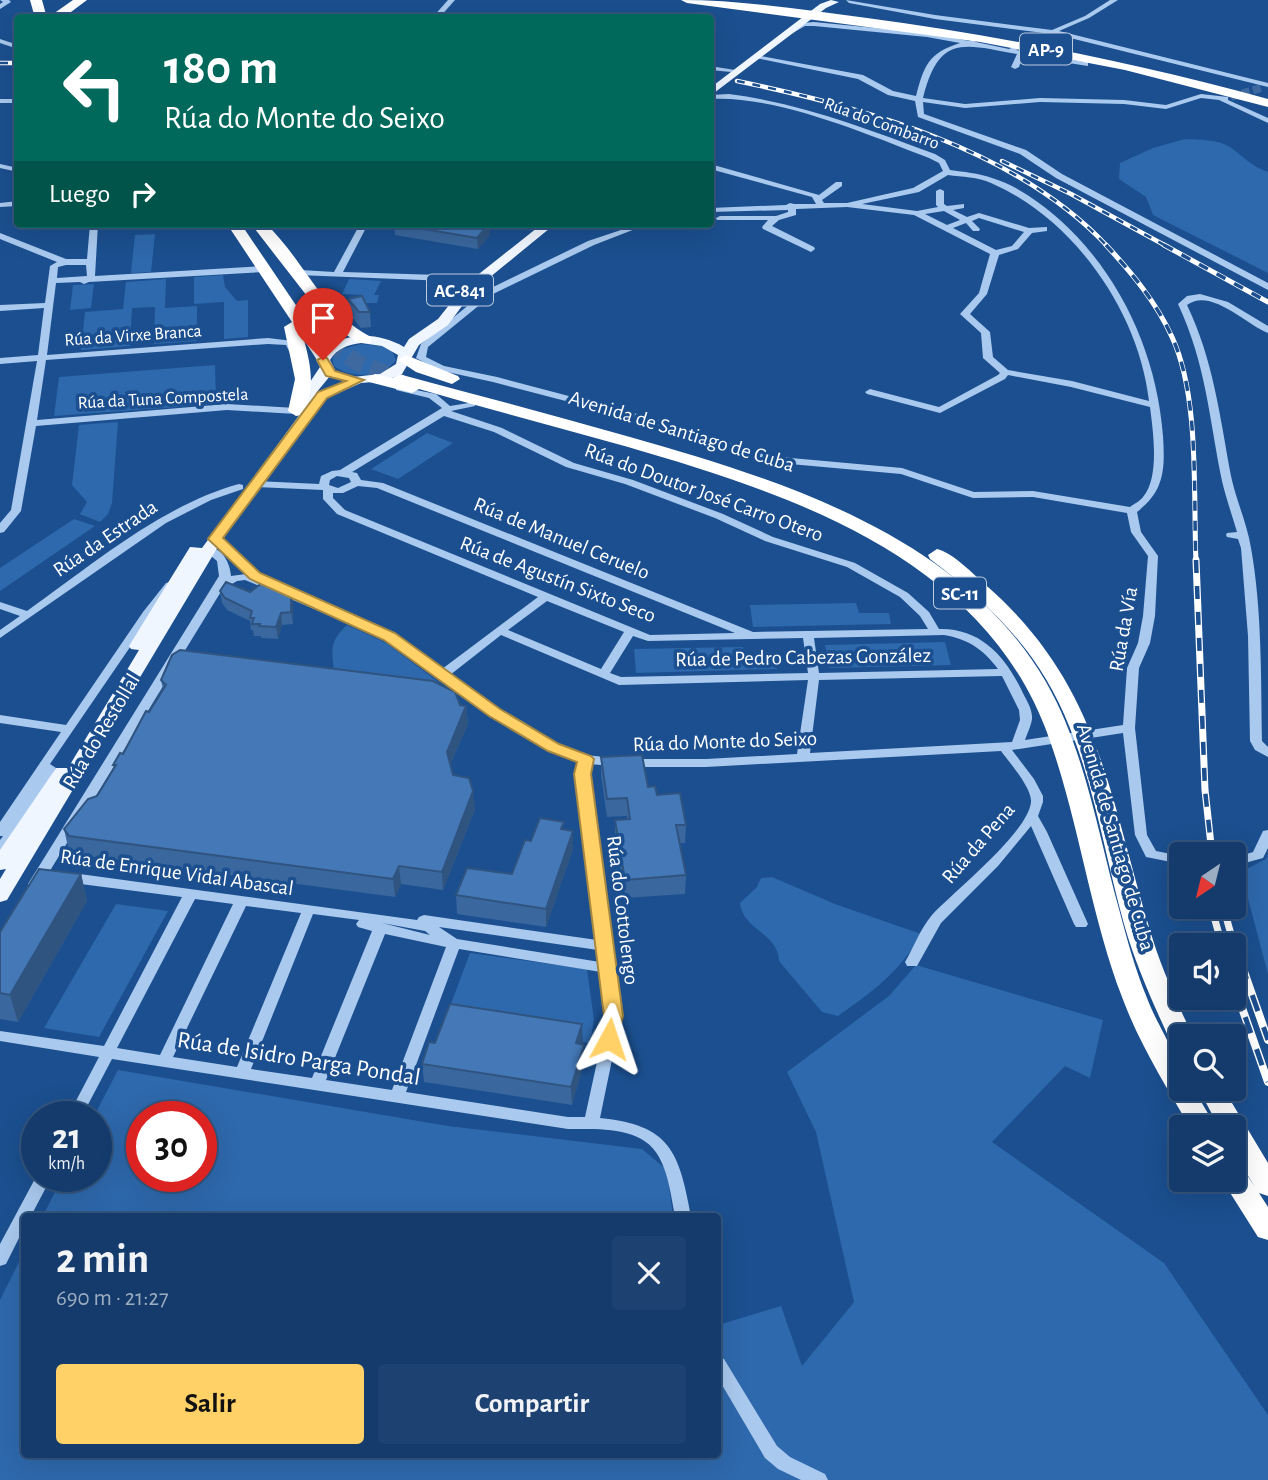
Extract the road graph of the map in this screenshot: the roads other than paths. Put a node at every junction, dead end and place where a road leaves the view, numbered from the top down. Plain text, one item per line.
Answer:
1 (3, 0) edge
2 (71, 0) edge
3 (81, 0) edge
4 (452, 0) edge
5 (687, 0) edge
6 (740, 0) edge
7 (757, 0) edge
8 (1115, 0) edge
9 (854, 1) edge
10 (0, 7) edge
11 (815, 11) edge
12 (57, 14) edge
13 (59, 14) edge
14 (439, 14) edge
15 (1052, 33) junction
16 (973, 42) junction
17 (0, 43) edge
18 (14, 46) edge
19 (1009, 51) junction
20 (1021, 53) junction
21 (762, 56) dead end
22 (1085, 64) dead end
23 (1015, 67) dead end
24 (714, 68) edge
25 (731, 70) junction
26 (1267, 88) edge
27 (715, 92) edge
28 (918, 100) junction
29 (1268, 103) edge
30 (920, 115) joint
31 (1268, 121) edge
32 (714, 167) edge
33 (947, 172) junction
34 (839, 184) dead end
35 (940, 191) dead end
36 (906, 192) junction
37 (820, 202) junction
38 (790, 205) junction
39 (846, 205) junction
40 (961, 206) dead end
41 (945, 208) junction
42 (714, 210) edge
43 (913, 212) junction
44 (720, 218) dead end
45 (776, 218) junction
46 (968, 219) junction
47 (94, 228) edge
48 (241, 228) edge
49 (241, 228) edge
50 (264, 228) edge
51 (362, 228) edge
52 (538, 228) edge
53 (539, 228) edge
54 (629, 228) edge
55 (947, 228) junction
56 (976, 229) dead end
57 (1044, 229) dead end
58 (1029, 231) junction
59 (0, 236) edge
60 (16, 244) junction
61 (811, 248) dead end
62 (0, 250) edge
63 (995, 253) junction
64 (90, 261) junction
65 (58, 262) junction
66 (263, 269) junction
67 (301, 273) junction
68 (337, 275) junction
69 (472, 279) junction
70 (91, 280) junction
71 (54, 285) junction
72 (1268, 287) edge
73 (284, 301) junction
74 (50, 305) junction
75 (0, 308) edge
76 (292, 329) junction
77 (1268, 330) edge
78 (365, 340) junction
79 (268, 341) junction
80 (382, 341) junction
81 (329, 352) junction
82 (42, 358) junction
83 (0, 361) edge
84 (405, 367) junction
85 (1005, 372) junction
86 (304, 379) junction
87 (366, 380) junction
88 (870, 392) dead end
89 (472, 404) junction
90 (1156, 406) junction
91 (445, 410) junction
92 (296, 411) junction
93 (31, 423) junction
94 (363, 463) junction
95 (786, 471) junction
96 (343, 473) junction
97 (356, 480) junction
98 (755, 480) junction
99 (256, 484) junction
100 (325, 486) junction
101 (239, 488) junction
102 (342, 491) junction
103 (332, 504) junction
104 (1132, 511) junction
105 (1142, 526) joint
106 (0, 530) edge
107 (212, 544) junction
108 (175, 579) junction
109 (219, 587) junction
110 (281, 591) junction
111 (546, 596) junction
112 (0, 605) edge
113 (28, 615) junction
114 (501, 631) junction
115 (631, 631) junction
116 (935, 632) junction
117 (0, 635) edge
118 (808, 635) junction
119 (751, 636) junction
120 (1004, 672) junction
121 (443, 674) junction
122 (603, 675) junction
123 (814, 676) junction
124 (0, 719) edge
125 (1129, 728) junction
126 (69, 729) junction
127 (1015, 746) junction
128 (1268, 753) edge
129 (803, 758) junction
130 (586, 759) junction
131 (52, 765) dead end
132 (1090, 792) junction
133 (1032, 817) junction
134 (27, 826) junction
135 (1268, 834) edge
136 (2, 840) edge
137 (1169, 859) edge
138 (1246, 859) edge
139 (0, 862) edge
140 (41, 874) junction
141 (0, 895) edge
142 (190, 895) junction
143 (26, 899) edge
144 (241, 902) junction
145 (308, 911) junction
146 (399, 921) junction
147 (1080, 924) dead end
148 (380, 928) junction
149 (454, 944) junction
150 (603, 946) junction
151 (912, 962) dead end
152 (607, 968) junction
153 (1175, 1024) edge
154 (0, 1036) edge
155 (108, 1052) junction
156 (164, 1061) junction
157 (242, 1072) junction
158 (317, 1084) junction
159 (397, 1097) junction
160 (83, 1101) edge
161 (1196, 1115) edge
162 (592, 1124) junction
163 (1246, 1150) edge
164 (1268, 1185) edge
165 (36, 1192) edge
166 (1244, 1192) edge
167 (24, 1213) edge
168 (682, 1213) edge
169 (21, 1219) edge
170 (1268, 1229) edge
171 (0, 1259) edge
172 (721, 1369) edge
173 (819, 1480) edge

1 - 10 street
2 - 12 highway
3 - 13 highway
4 - 14 street
5 - 11 highway, AP-9
6 - 11 highway, AP-9
7 - 11 highway
8 - 15 street
9 - 11 main road
9 - 15 street
11 - 16 street
11 - 25 main road
11 - 26 highway, AP-9
11 - 27 main road
11 - 29 highway, AP-9
15 - 19 street
15 - 26 street
16 - 19 street
16 - 28 street
17 - 18 street
19 - 20 street
20 - 22 street
20 - 23 street
21 - 28 street
24 - 25 street
25 - 27 main road
27 - 33 street, Rúa do Combarro
28 - 30 street
28 - 31 street
30 - 72 street
32 - 37 street
33 - 36 street, Rúa do Combarro
33 - 90 street
34 - 37 street
35 - 41 street
36 - 39 street, Rúa do Combarro
36 - 43 street
37 - 38 street, Rúa do Combarro
37 - 39 street, Rúa do Combarro
38 - 42 street, Rúa do Combarro
38 - 45 street
39 - 43 street
40 - 41 street
41 - 43 street
41 - 46 street
43 - 55 street
44 - 45 street
45 - 61 street
46 - 55 street
46 - 56 street
46 - 58 street
47 - 64 street
48 - 66 highway
49 - 81 highway
50 - 67 highway
51 - 68 street
52 - 69 main road, AC-841
53 - 84 main road, AC-841
54 - 95 street
55 - 63 street
57 - 58 street
58 - 63 street
59 - 60 street
60 - 62 street
60 - 65 street
63 - 85 street
64 - 65 street
64 - 70 street
65 - 71 street
66 - 70 street
66 - 73 highway
67 - 68 street
67 - 78 highway
68 - 69 street
69 - 80 main road, AC-841
70 - 71 street
71 - 74 street
73 - 76 highway
73 - 81 highway
74 - 75 street
74 - 82 street
76 - 79 street, Rúa da Virxe Branca
76 - 86 highway
77 - 128 street
78 - 80 main road
78 - 81 main road
79 - 82 street, Rúa da Virxe Branca
79 - 86 street
80 - 84 main road
81 - 87 main road
81 - 92 main road, Rúa do Restollal
82 - 83 street, Rúa da Virxe Branca
82 - 93 street
84 - 87 main road, Rúa do Restollal
84 - 95 highway, Avenida de Santiago de Cuba / SC-11
84 - 98 highway, Avenida de Santiago de Cuba / SC-11
85 - 88 street
85 - 90 street
86 - 92 highway
87 - 89 highway
87 - 91 street, Rúa do Doutor José Carro Otero
87 - 99 main road, Rúa do Restollal
89 - 91 street
89 - 98 highway
90 - 104 street
91 - 94 street
91 - 116 street, Rúa do Doutor José Carro Otero
92 - 93 street, Rúa da Tuna Compostela
92 - 101 main road, Rúa do Restollal
93 - 106 street
94 - 96 street
94 - 97 street
95 - 104 street
95 - 132 highway, Avenida de Santiago de Cuba / SC-11
96 - 97 street, Rúa de Manuel Ceruelo
96 - 100 street
97 - 102 street
97 - 119 street, Rúa de Manuel Ceruelo
98 - 132 highway, Avenida de Santiago de Cuba / SC-11
99 - 100 street
99 - 107 main road, Rúa do Restollal
100 - 102 street
100 - 103 street
101 - 108 main road, Rúa do Restollal
101 - 113 street, Rúa da Estrada
102 - 103 street
103 - 111 street, Rúa de Agustín Sixto Seco
104 - 105 street, Rúa da Vía
105 - 125 street, Rúa da Vía
107 - 109 street
107 - 110 street, Rúa do Monte do Seixo
107 - 141 main road, Rúa do Restollal
108 - 126 street, Rúa do Restollal
108 - 134 main road, Rúa do Restollal
109 - 110 street, Rúa do Monte do Seixo
109 - 140 street, Rúa do Restollal
110 - 121 street, Rúa do Monte do Seixo
111 - 114 street
111 - 115 street, Rúa de Agustín Sixto Seco
112 - 113 street
113 - 117 street, Rúa da Estrada
114 - 121 street
114 - 122 street, Rúa de Pedro Cabezas González
115 - 119 street, Rúa de Agustín Sixto Seco
115 - 122 street
116 - 118 street, Rúa de Agustín Sixto Seco
116 - 120 street, Rúa de Agustín Sixto Seco
118 - 119 street, Rúa de Agustín Sixto Seco
118 - 123 street
120 - 123 street, Rúa de Pedro Cabezas González
120 - 127 street, Rúa de Agustín Sixto Seco
121 - 130 street, Rúa do Monte do Seixo
122 - 123 street, Rúa de Pedro Cabezas González
123 - 129 street
124 - 126 street
125 - 127 street, Rúa do Monte do Seixo
125 - 137 street, Rúa da Vía
126 - 136 street, Rúa do Restollal
127 - 129 street, Rúa do Monte do Seixo
127 - 133 street, Rúa da Pena
129 - 130 street, Rúa do Monte do Seixo
130 - 150 street, Rúa do Cottolengo
131 - 136 street, Rúa do Restollal
132 - 153 highway, Avenida de Santiago de Cuba / SC-11
132 - 161 highway, Avenida de Santiago de Cuba / SC-11
133 - 147 street
133 - 151 street, Rúa da Pena
134 - 136 street, Rúa do Restollal
134 - 139 main road, Rúa do Restollal
135 - 138 street
136 - 139 street, Rúa do Restollal
140 - 142 street, Rúa de Enrique Vidal Abascal
140 - 143 street, Rúa do Restollal
142 - 144 street, Rúa de Enrique Vidal Abascal
142 - 155 street
144 - 145 street, Rúa de Enrique Vidal Abascal
144 - 156 street
145 - 146 street, Rúa de Enrique Vidal Abascal
145 - 148 street, Rúa de Enrique Vidal Abascal
145 - 157 street
146 - 149 street, Rúa de Enrique Vidal Abascal
146 - 150 street, Rúa de Enrique Vidal Abascal
148 - 149 street, Rúa de Enrique Vidal Abascal
148 - 158 street
149 - 152 street, Rúa de Enrique Vidal Abascal
149 - 159 street
150 - 152 street, Rúa do Cottolengo
152 - 162 street, Rúa do Cottolengo
154 - 155 street, Rúa de Isidro Parga Pondal
155 - 156 street, Rúa de Isidro Parga Pondal
155 - 160 street
156 - 157 street, Rúa de Isidro Parga Pondal
157 - 158 street, Rúa de Isidro Parga Pondal
158 - 159 street, Rúa de Isidro Parga Pondal
159 - 162 street, Rúa de Isidro Parga Pondal
162 - 168 street
163 - 164 highway
165 - 167 street
166 - 170 highway
169 - 171 street
172 - 173 street

